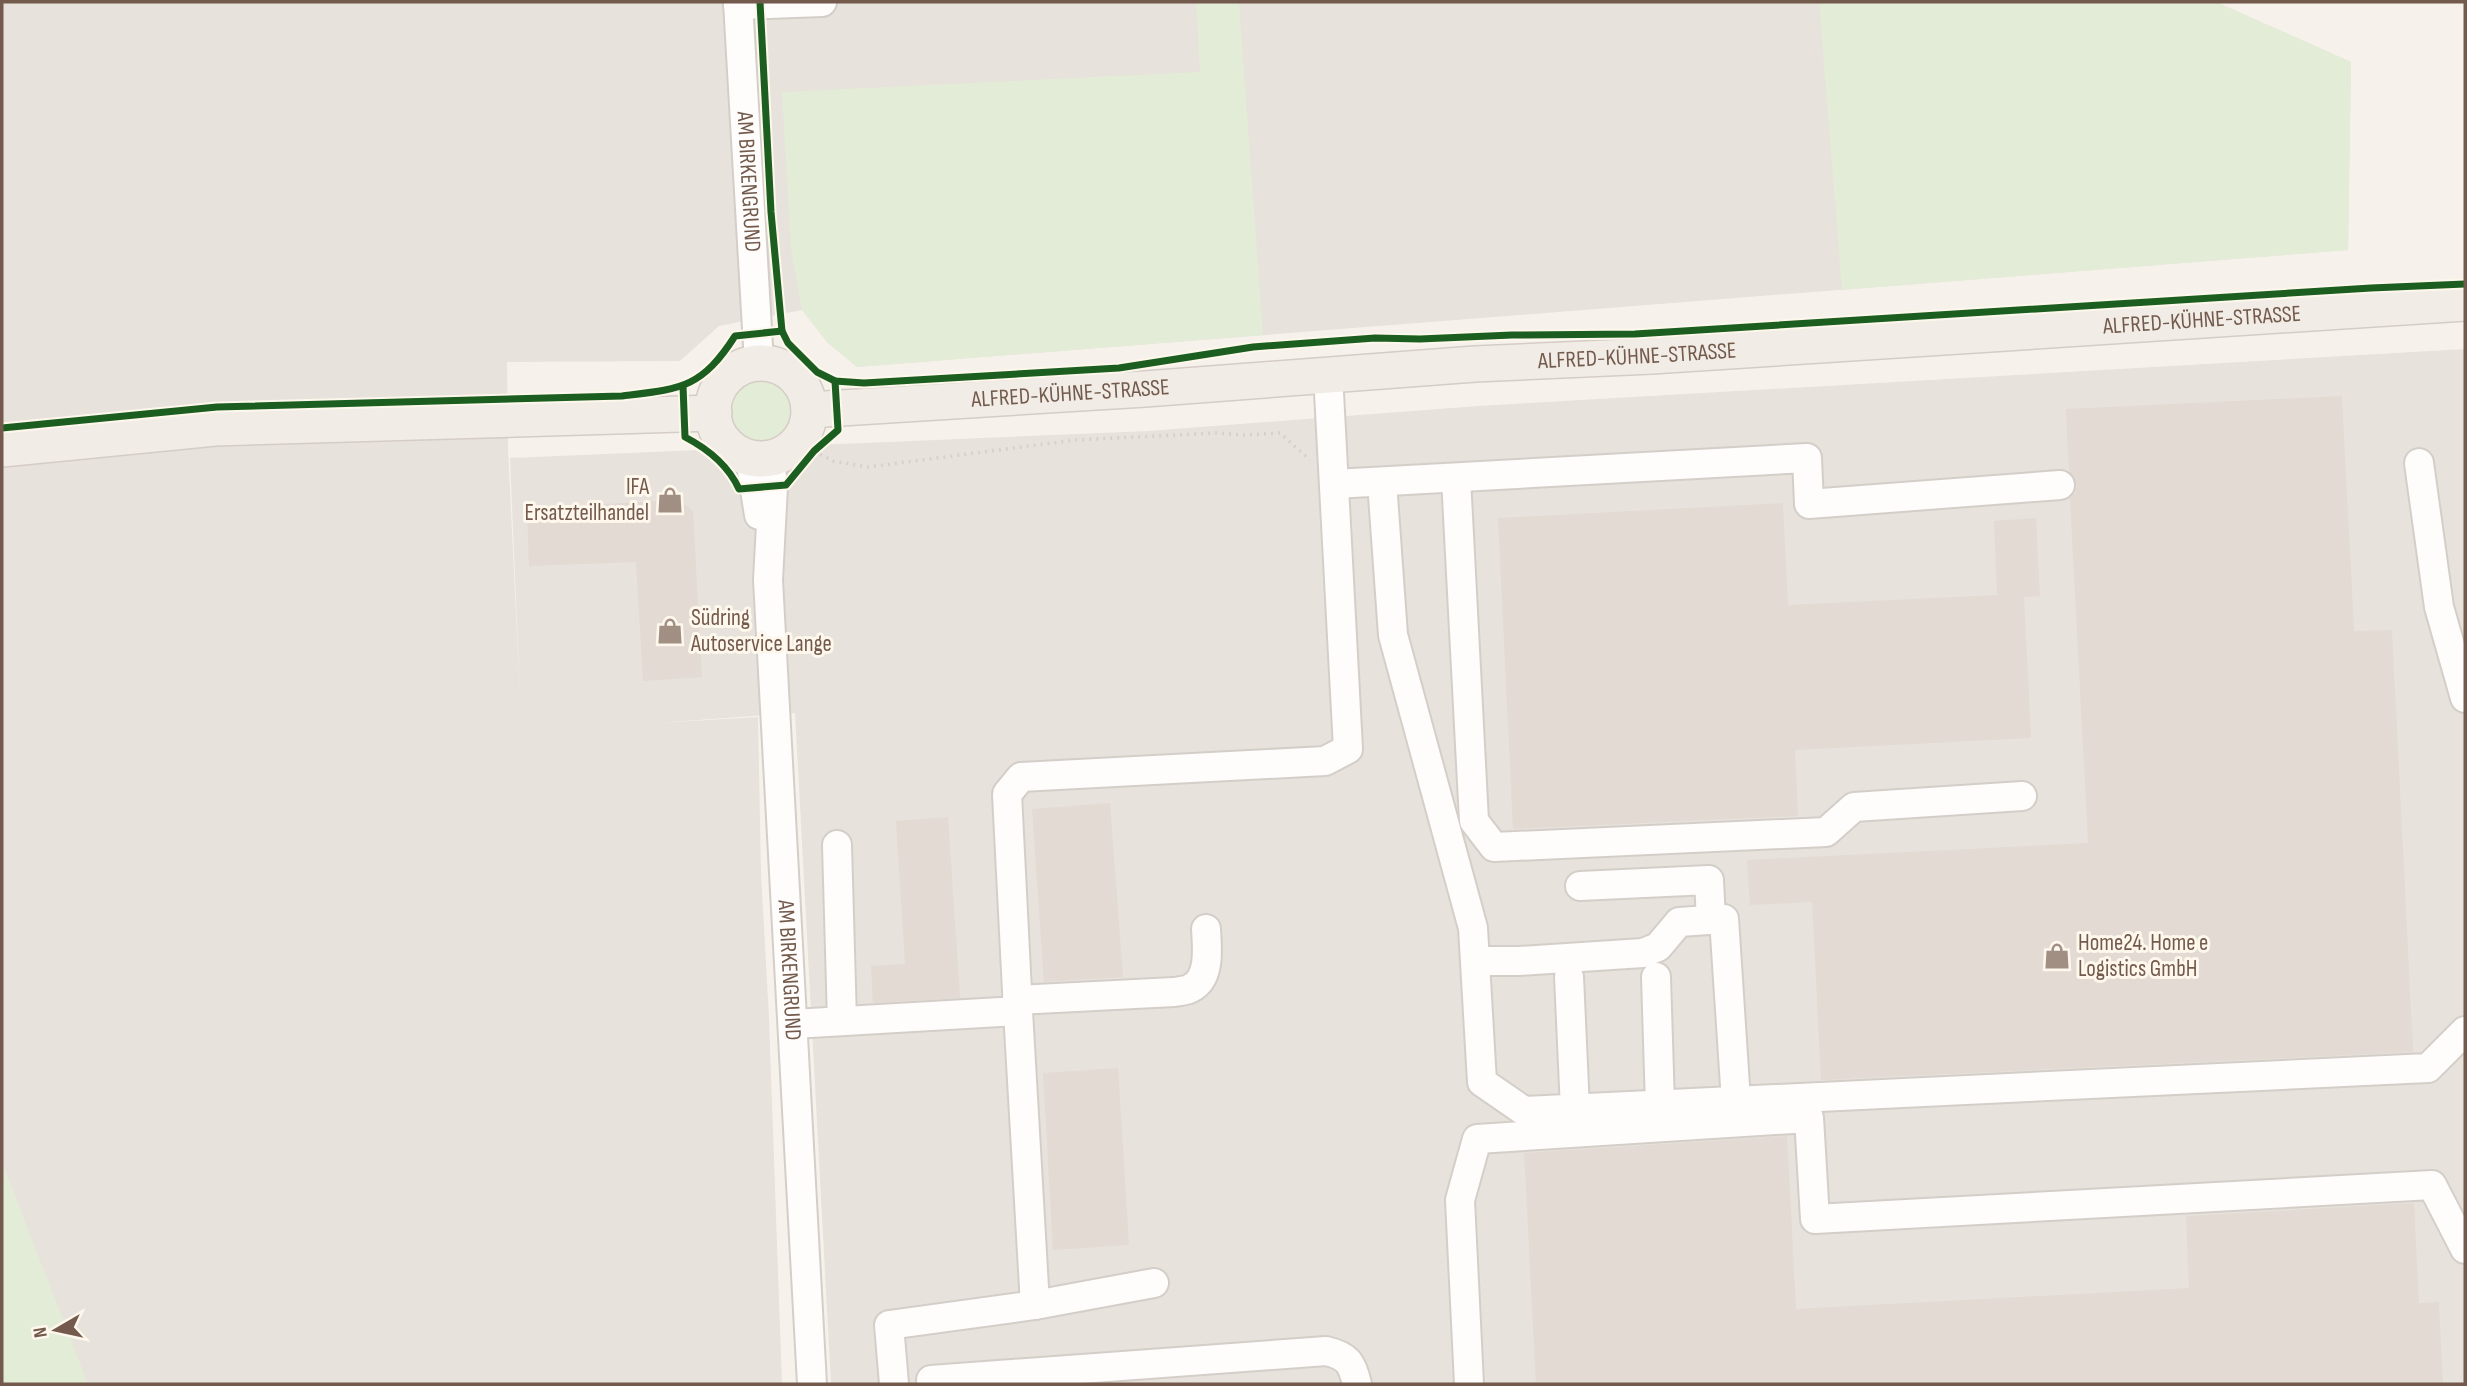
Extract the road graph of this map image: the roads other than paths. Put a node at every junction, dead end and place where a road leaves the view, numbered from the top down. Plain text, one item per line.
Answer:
1 (822, 2) edge
2 (738, 3) edge
3 (2465, 303) edge
4 (759, 363) junction
5 (1328, 374) junction
6 (809, 410) junction
7 (714, 412) junction
8 (2, 449) edge
9 (760, 458) junction
10 (2419, 463) dead end
11 (1457, 478) junction
12 (1382, 482) junction
13 (1334, 484) junction
14 (2060, 485) dead end
15 (2465, 698) edge
16 (2022, 796) dead end
17 (837, 845) dead end
18 (1580, 886) dead end
19 (1711, 920) junction
20 (1206, 929) dead end
21 (1476, 961) junction
22 (1569, 977) dead end
23 (1656, 977) dead end
24 (1017, 1005) junction
25 (842, 1021) junction
26 (793, 1024) junction
27 (2465, 1031) edge
28 (1736, 1101) junction
29 (1660, 1105) junction
30 (1575, 1109) junction
31 (2465, 1249) edge
32 (1154, 1283) dead end
33 (1035, 1305) junction
34 (812, 1384) edge
35 (894, 1384) edge
36 (931, 1384) edge
37 (1357, 1384) edge
38 (1469, 1384) edge

1 - 2 street
2 - 4 street, AM BIRKENGRUND
3 - 5 main road, ALFRED-KÜHNE-STRASSE
4 - 6 main road
4 - 7 main road
5 - 6 main road, ALFRED-KÜHNE-STRASSE
5 - 13 street
6 - 9 main road
7 - 8 main road
7 - 9 main road
9 - 26 street, AM BIRKENGRUND
10 - 15 street
11 - 12 street
11 - 14 street
11 - 16 street
12 - 13 street
12 - 21 street
13 - 24 street
17 - 25 street
18 - 19 street
19 - 21 street
19 - 28 street
20 - 24 street
21 - 30 street
22 - 30 street
23 - 29 street
24 - 25 street
24 - 33 street
25 - 26 street
26 - 34 street, AM BIRKENGRUND
27 - 28 street
28 - 29 street
29 - 30 street
31 - 38 street
32 - 33 street
33 - 35 street
36 - 37 street

